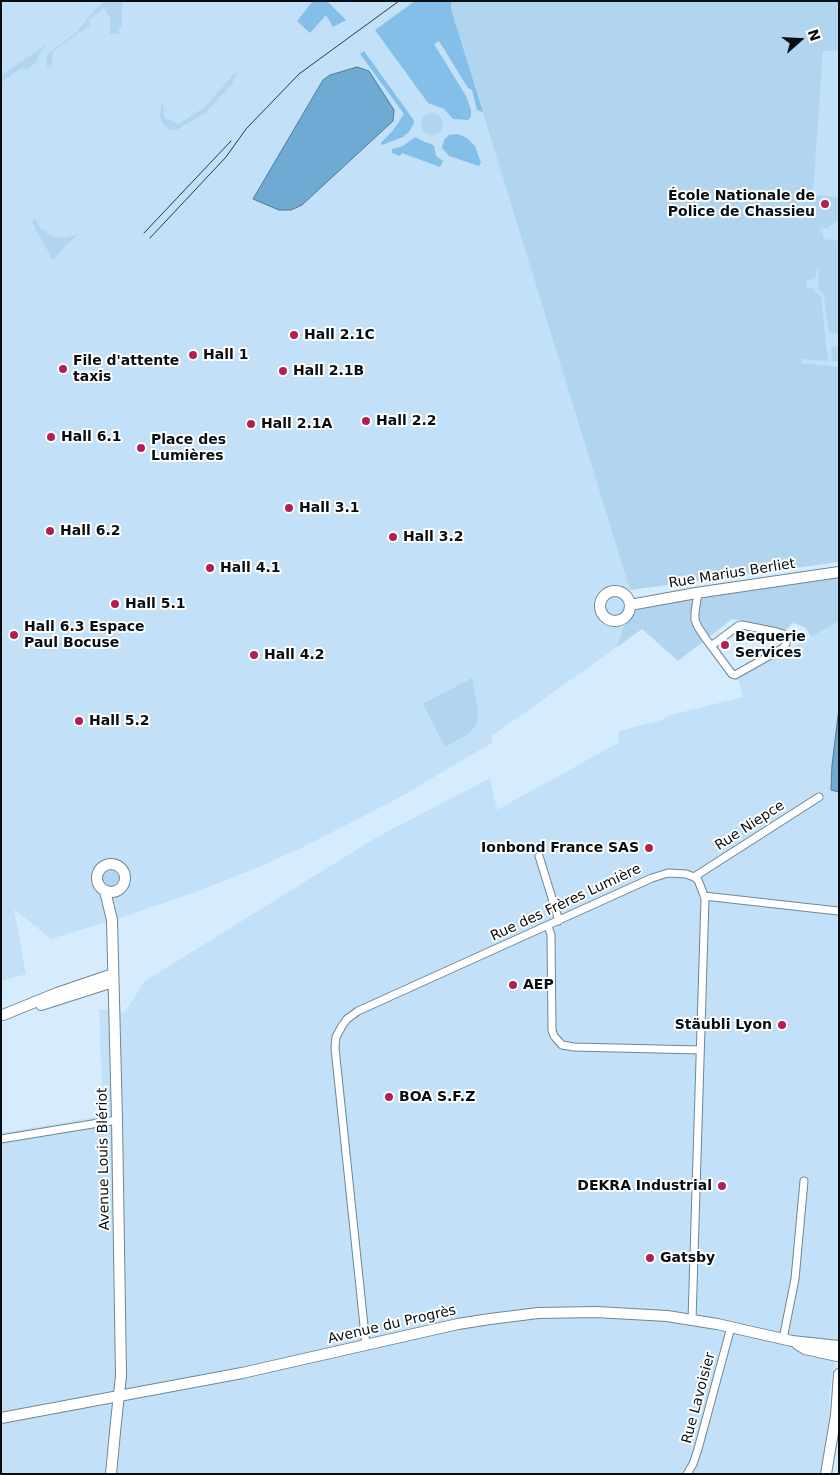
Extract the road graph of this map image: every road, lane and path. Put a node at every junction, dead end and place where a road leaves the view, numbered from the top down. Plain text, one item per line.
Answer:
1 (839, 572) edge
2 (698, 593) junction
3 (630, 604) dead end
4 (711, 646) junction
5 (819, 797) dead end
6 (539, 856) dead end
7 (694, 877) junction
8 (119, 889) junction
9 (106, 890) junction
10 (704, 896) junction
11 (838, 911) edge
12 (112, 920) junction
13 (559, 921) junction
14 (548, 926) junction
15 (113, 978) junction
16 (2, 1016) edge
17 (700, 1050) junction
18 (117, 1120) junction
19 (1, 1139) edge
20 (804, 1181) dead end
21 (692, 1320) junction
22 (731, 1327) junction
23 (788, 1340) junction
24 (366, 1345) junction
25 (838, 1352) edge
26 (839, 1374) edge
27 (120, 1397) junction
28 (837, 1410) edge
29 (1, 1418) edge
30 (111, 1474) edge
31 (687, 1474) edge
32 (826, 1474) edge

1 - 2 street, Rue Marius Berliet
2 - 3 street, Rue Marius Berliet
2 - 4 street
4 - 4 street
5 - 7 street, Rue Niepce
6 - 13 street
7 - 10 street
7 - 13 street, Rue des Frères Lumière
8 - 9 street
8 - 9 street
8 - 12 street, Avenue Louis Blériot
9 - 12 street, Avenue Louis Blériot
10 - 11 street
10 - 17 street
12 - 15 street, Avenue Louis Blériot
13 - 14 street, Rue des Frères Lumière
14 - 17 street
14 - 24 street, Rue des Frères Lumière
15 - 16 street
15 - 18 street, Avenue Louis Blériot
17 - 21 street
18 - 19 street
18 - 27 street, Avenue Louis Blériot
20 - 23 street
21 - 22 street, Avenue du Progrès
21 - 24 street, Avenue du Progrès
22 - 23 street, Avenue du Progrès
22 - 31 street, Rue Lavoisier
23 - 25 street, Avenue du Progrès
24 - 27 street, Avenue du Progrès
26 - 28 street
27 - 29 street, Avenue du Progrès
27 - 30 street, Avenue Louis Blériot
28 - 32 street

